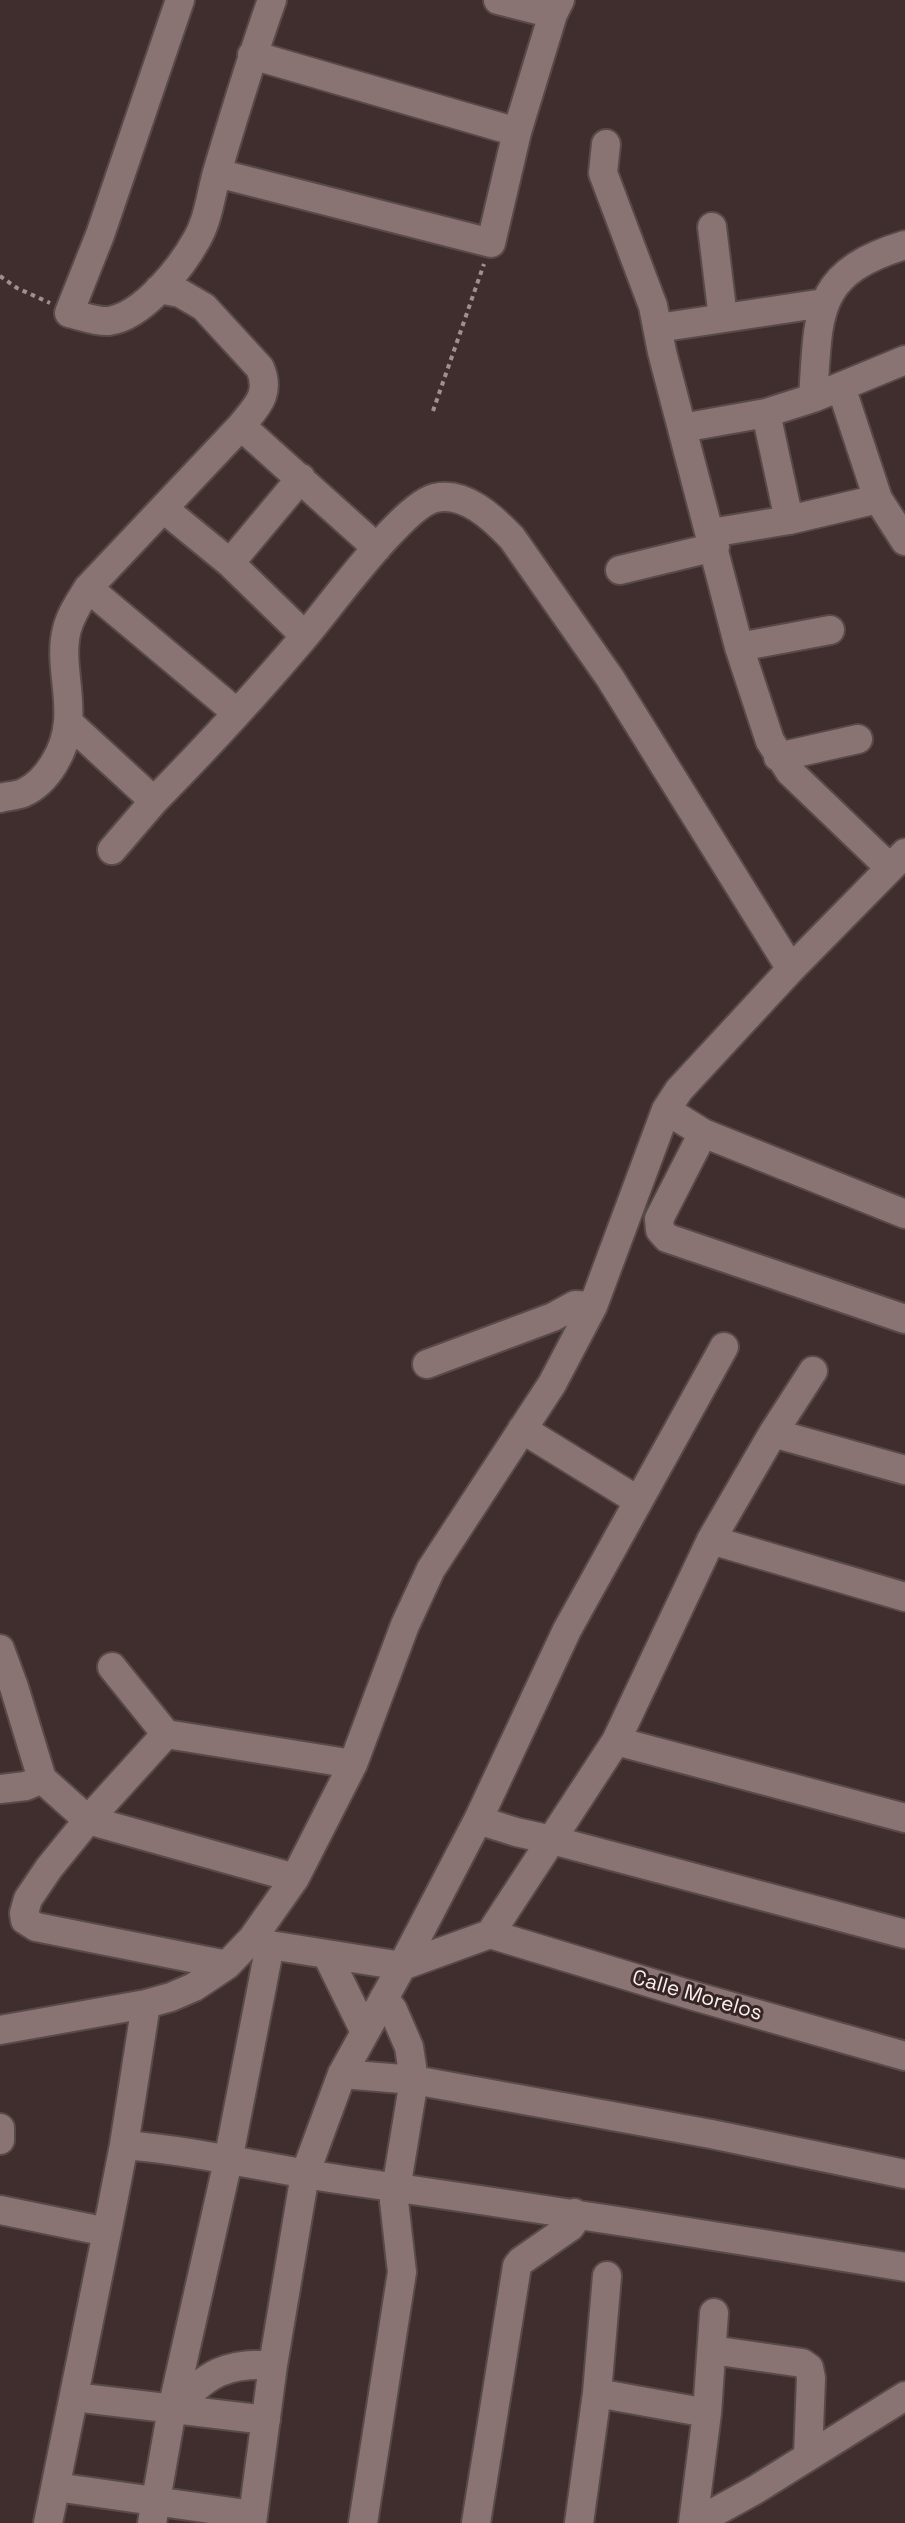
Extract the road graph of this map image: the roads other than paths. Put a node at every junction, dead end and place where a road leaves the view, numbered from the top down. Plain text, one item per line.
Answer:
1 (180, 0) edge
2 (272, 0) edge
3 (498, 0) edge
4 (556, 7) edge
5 (252, 55) junction
6 (518, 132) junction
7 (606, 144) dead end
8 (216, 173) junction
9 (712, 226) dead end
10 (905, 244) edge
11 (159, 289) junction
12 (824, 303) junction
13 (723, 318) junction
14 (658, 328) junction
15 (905, 360) edge
16 (841, 387) junction
17 (813, 398) junction
18 (766, 413) junction
19 (242, 426) junction
20 (682, 428) junction
21 (301, 478) junction
22 (878, 499) junction
23 (164, 509) junction
24 (789, 520) junction
25 (713, 540) junction
26 (905, 541) edge
27 (377, 548) junction
28 (230, 562) junction
29 (620, 570) dead end
30 (88, 588) junction
31 (830, 630) dead end
32 (305, 636) junction
33 (739, 647) junction
34 (237, 713) junction
35 (68, 722) junction
36 (858, 740) dead end
37 (778, 757) junction
38 (0, 798) edge
39 (154, 801) junction
40 (112, 850) dead end
41 (897, 861) edge
42 (791, 969) junction
43 (666, 1110) junction
44 (703, 1133) junction
45 (905, 1214) edge
46 (593, 1306) junction
47 (905, 1319) edge
48 (724, 1347) dead end
49 (427, 1364) dead end
50 (813, 1371) dead end
51 (522, 1429) junction
52 (774, 1433) junction
53 (905, 1470) edge
54 (638, 1500) junction
55 (711, 1540) junction
56 (905, 1598) edge
57 (0, 1649) edge
58 (112, 1667) dead end
59 (7, 1686) edge
60 (166, 1734) junction
61 (616, 1741) junction
62 (353, 1764) junction
63 (42, 1779) junction
64 (0, 1789) edge
65 (905, 1818) edge
66 (88, 1820) junction
67 (478, 1820) junction
68 (552, 1840) junction
69 (295, 1878) junction
70 (490, 1934) junction
71 (905, 1934) edge
72 (261, 1942) junction
73 (327, 1955) junction
74 (226, 1965) junction
75 (402, 1966) junction
76 (384, 1998) junction
77 (146, 2004) junction
78 (0, 2030) edge
79 (364, 2032) junction
80 (905, 2056) edge
81 (342, 2073) junction
82 (414, 2079) junction
83 (0, 2128) edge
84 (0, 2140) edge
85 (124, 2145) junction
86 (228, 2161) junction
87 (305, 2174) junction
88 (905, 2174) edge
89 (396, 2187) junction
90 (0, 2210) edge
91 (574, 2213) junction
92 (107, 2232) junction
93 (905, 2267) edge
94 (607, 2276) dead end
95 (714, 2313) dead end
96 (712, 2350) junction
97 (273, 2365) junction
98 (597, 2393) junction
99 (905, 2396) edge
100 (74, 2397) junction
101 (172, 2409) junction
102 (707, 2413) junction
103 (266, 2420) junction
104 (808, 2456) junction
105 (56, 2487) junction
106 (153, 2512) edge
107 (253, 2519) edge
108 (48, 2523) edge
109 (363, 2523) edge
110 (476, 2523) edge
111 (579, 2523) edge
112 (694, 2523) edge

1 - 11 street
2 - 5 street
3 - 4 street
4 - 6 street
5 - 6 street
5 - 8 street
6 - 8 street
7 - 14 street
8 - 11 street
9 - 13 street
10 - 12 street
11 - 19 street
12 - 13 street
12 - 17 street
13 - 14 street
14 - 20 street
15 - 16 street
16 - 17 street
16 - 22 street
17 - 18 street
18 - 20 street
18 - 24 street
19 - 21 street
19 - 23 street
20 - 25 street
21 - 27 street
21 - 28 street
22 - 24 street
22 - 26 street
23 - 28 street
23 - 30 street
24 - 25 street
25 - 29 street
25 - 33 street
27 - 32 street
27 - 42 street
28 - 32 street
30 - 34 street
30 - 35 street
31 - 33 street
32 - 34 street
33 - 37 street
34 - 39 street
35 - 38 street
35 - 39 street
36 - 37 street
37 - 41 street
39 - 40 street
41 - 42 street
42 - 43 street
43 - 44 street
43 - 46 street
44 - 45 street
44 - 47 street
46 - 49 street
46 - 51 street
48 - 54 street
50 - 52 street
51 - 54 street
51 - 62 street
52 - 53 street
52 - 55 street
54 - 67 street
55 - 56 street
55 - 61 street
57 - 59 street
58 - 60 street
59 - 63 street
60 - 62 street
60 - 66 street
61 - 65 street
61 - 68 street
62 - 69 street
63 - 64 street
63 - 66 street
66 - 69 street
66 - 74 street
67 - 68 street
67 - 75 street
68 - 70 street
68 - 71 street
69 - 72 street
70 - 75 street
70 - 80 street, Calle Morelos
72 - 73 street
72 - 74 street
72 - 86 street
73 - 75 street
73 - 79 street
74 - 77 street
75 - 76 street
76 - 79 street
76 - 82 street
77 - 78 street
77 - 85 street
79 - 81 street
81 - 82 street
81 - 87 street
82 - 88 street
82 - 89 street
83 - 84 street
85 - 86 street
85 - 92 street
86 - 87 street
86 - 101 street
87 - 89 street
87 - 97 street
89 - 91 street
89 - 109 street
90 - 92 street
91 - 93 street
91 - 110 street
92 - 100 street
94 - 98 street
95 - 96 street
96 - 102 street
96 - 104 street
97 - 101 street
97 - 103 street
98 - 102 street
98 - 111 street
99 - 104 street
100 - 101 street
100 - 105 street
101 - 103 street
101 - 106 street
102 - 112 street
103 - 107 street
104 - 112 street
105 - 106 street
105 - 108 street
106 - 107 street

